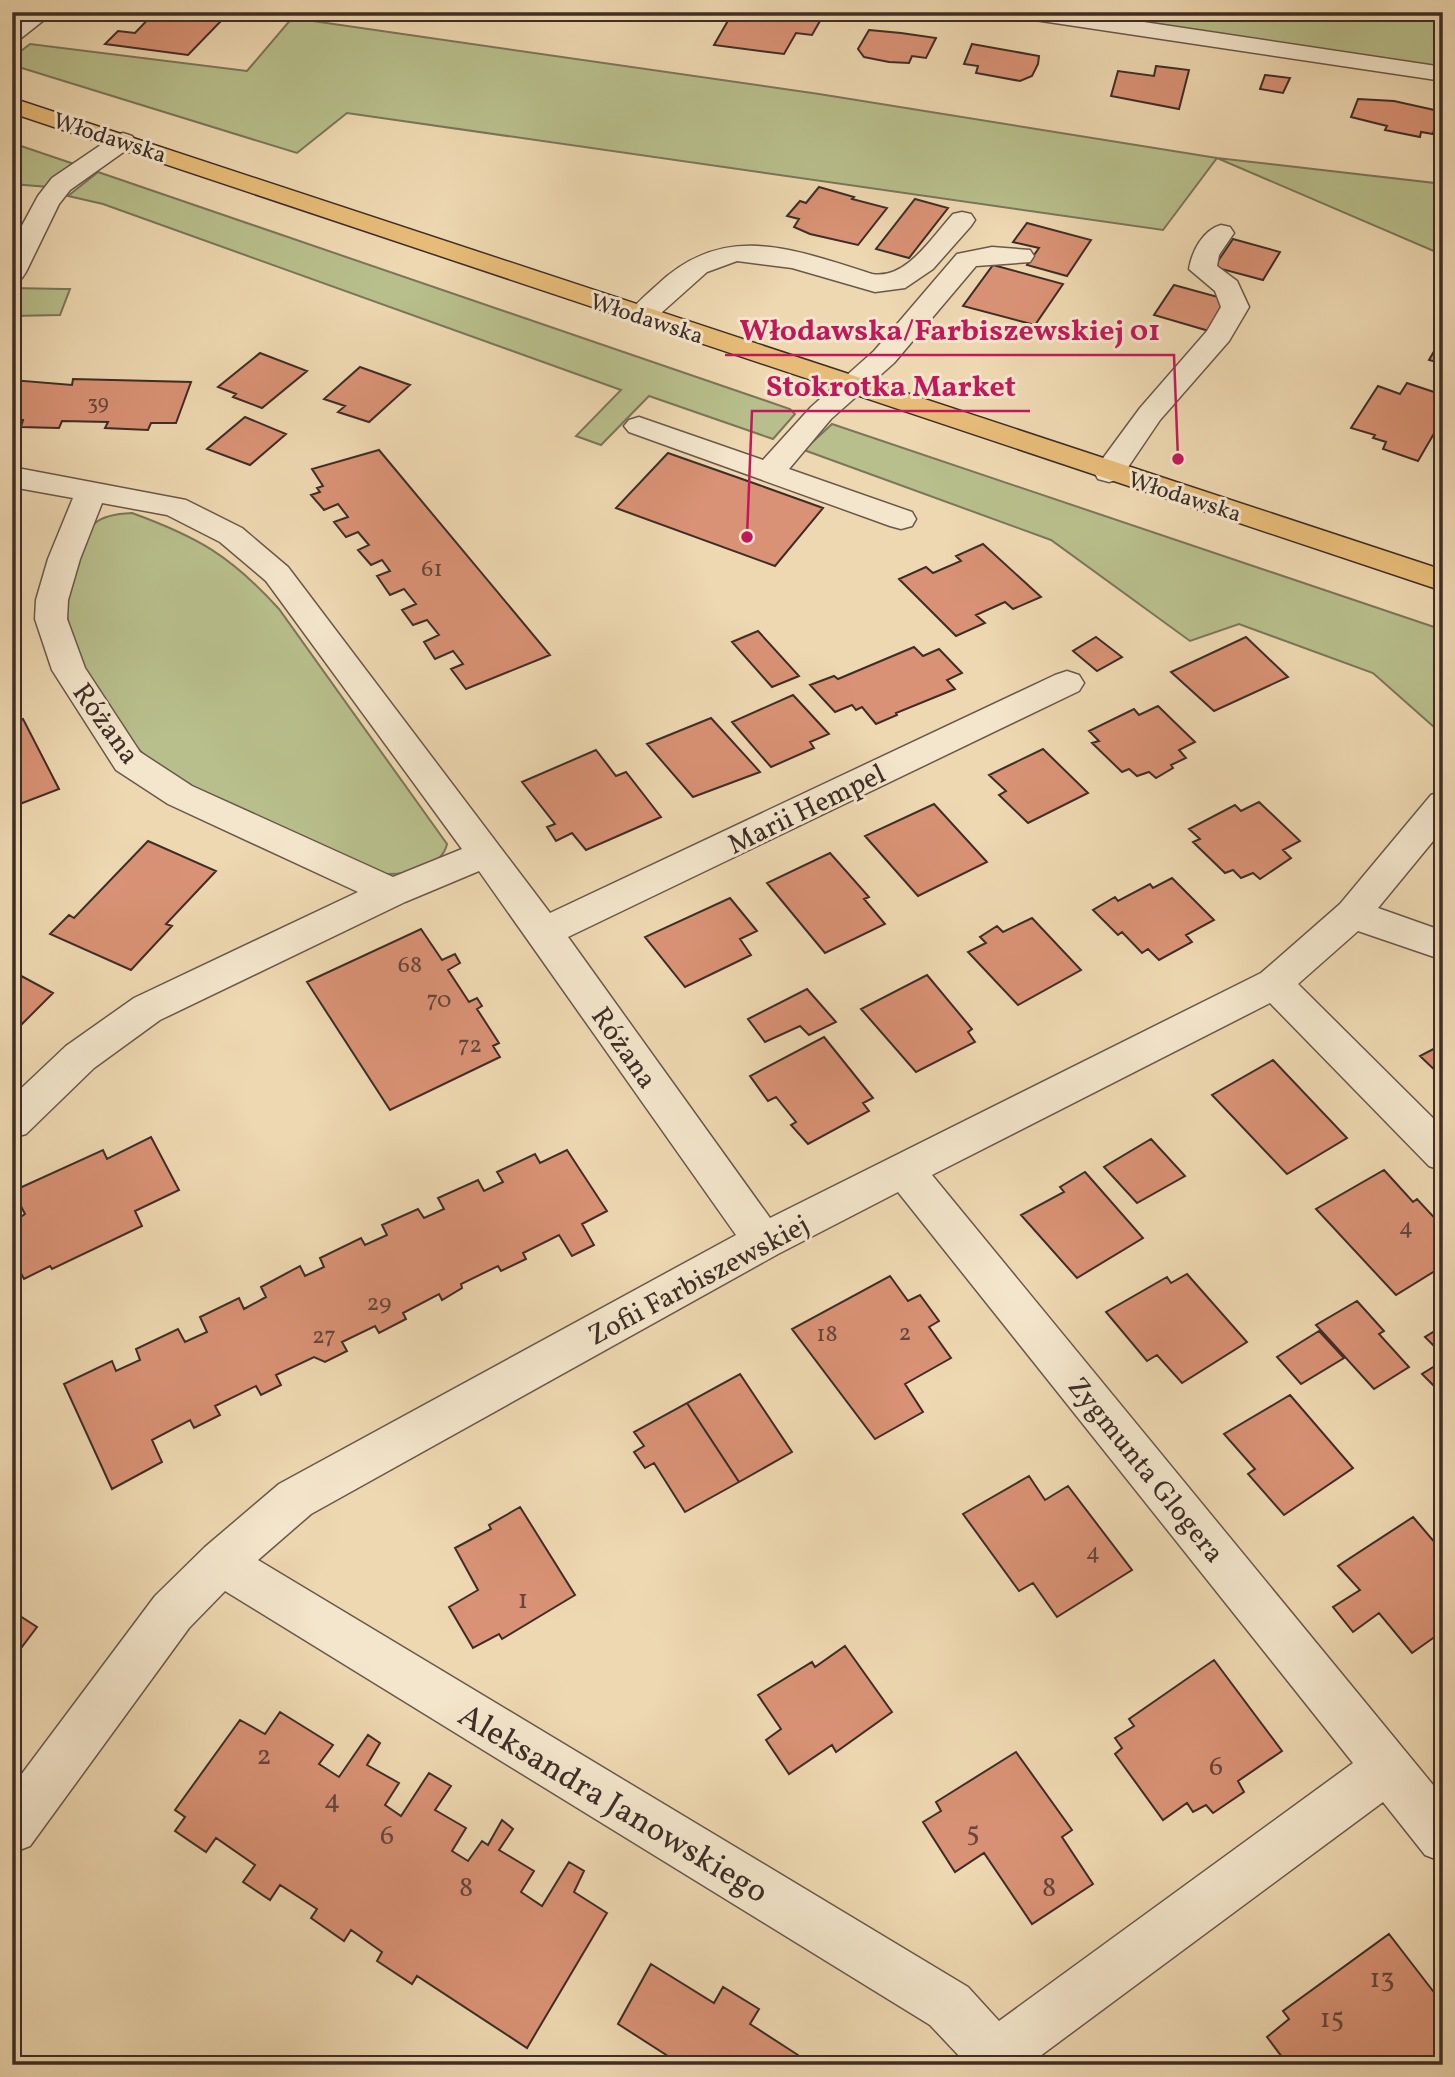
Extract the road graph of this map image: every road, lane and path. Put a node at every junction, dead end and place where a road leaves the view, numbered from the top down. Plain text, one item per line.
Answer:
1 (42, 12) edge
2 (1028, 12) edge
3 (12, 34) edge
4 (1443, 74) edge
5 (12, 105) edge
6 (123, 141) junction
7 (962, 220) dead end
8 (1221, 233) dead end
9 (1020, 256) dead end
10 (12, 272) edge
11 (641, 316) junction
12 (851, 386) junction
13 (639, 426) dead end
14 (769, 472) junction
15 (1109, 472) junction
16 (12, 477) edge
17 (91, 491) junction
18 (901, 519) dead end
19 (1443, 580) edge
20 (1067, 683) dead end
21 (1443, 804) edge
22 (485, 854) junction
23 (392, 892) junction
24 (1353, 914) junction
25 (544, 932) junction
26 (1443, 946) edge
27 (1275, 983) junction
28 (12, 1122) edge
29 (1443, 1154) edge
30 (905, 1171) junction
31 (763, 1241) junction
32 (221, 1563) junction
33 (1388, 1768) junction
34 (12, 1828) edge
35 (1443, 1837) edge
36 (992, 2060) edge

1 - 3 street
2 - 4 street
5 - 6 main road, Włodawska
6 - 10 street
6 - 11 main road, Włodawska
7 - 11 street
8 - 15 street
9 - 12 street
11 - 12 main road, Włodawska
12 - 14 street
12 - 15 main road, Włodawska
13 - 14 street
14 - 18 street
15 - 19 main road, Włodawska
16 - 17 street, Różana
17 - 22 street, Różana
17 - 23 street, Różana
20 - 25 street, Marii Hempel
21 - 24 street, Zofii Farbiszewskiej
22 - 23 street
22 - 25 street, Różana
23 - 28 street
24 - 26 street
24 - 27 street, Zofii Farbiszewskiej
25 - 31 street, Różana
27 - 29 street
27 - 30 street, Zofii Farbiszewskiej
30 - 31 street, Zofii Farbiszewskiej
30 - 33 street, Zygmunta Glogera
31 - 32 street, Zofii Farbiszewskiej
32 - 34 street, Zofii Farbiszewskiej
32 - 36 street, Aleksandra Janowskiego
33 - 35 street, Zygmunta Glogera
33 - 36 street

